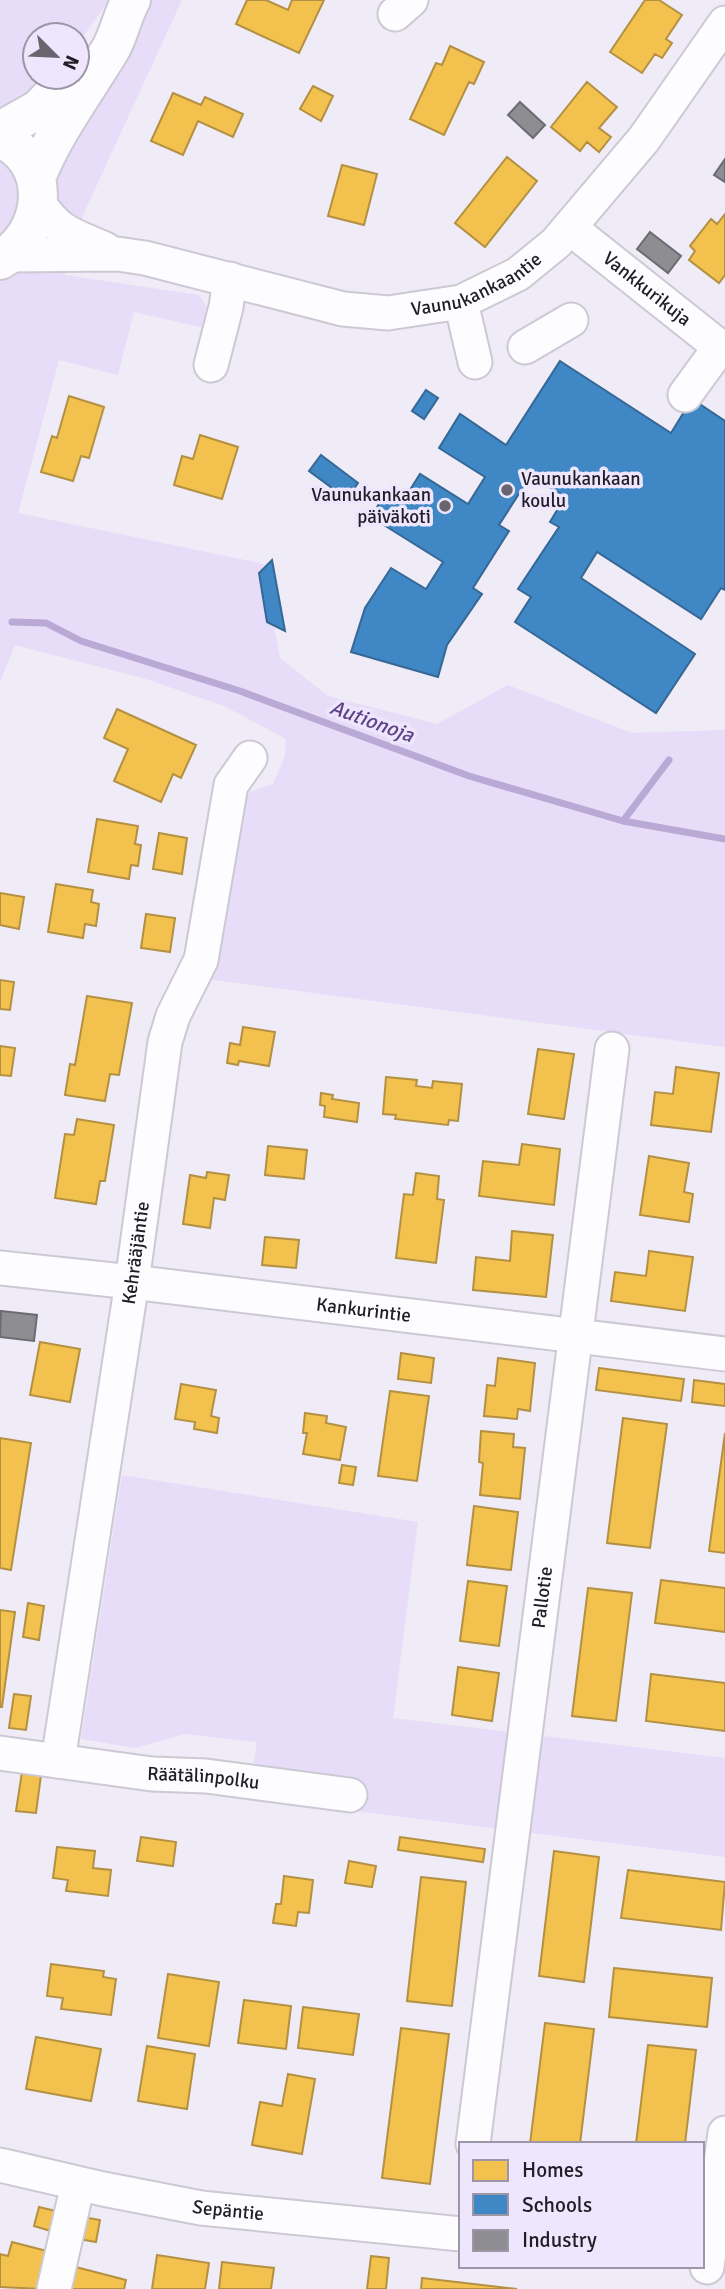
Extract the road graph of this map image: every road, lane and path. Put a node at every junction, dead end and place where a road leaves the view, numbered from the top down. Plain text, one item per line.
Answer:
1 (128, 5) edge
2 (725, 23) edge
3 (91, 49) edge
4 (56, 91) edge
5 (0, 131) edge
6 (0, 138) edge
7 (37, 190) junction
8 (570, 228) junction
9 (117, 254) junction
10 (4, 258) edge
11 (230, 279) junction
12 (461, 302) junction
13 (571, 320) dead end
14 (525, 347) dead end
15 (723, 349) edge
16 (475, 362) dead end
17 (211, 365) dead end
18 (685, 395) dead end
19 (250, 758) dead end
20 (612, 1049) dead end
21 (0, 1268) edge
22 (132, 1282) junction
23 (576, 1336) junction
24 (725, 1354) edge
25 (0, 1753) edge
26 (58, 1760) junction
27 (349, 1795) dead end
28 (725, 2133) edge
29 (473, 2142) edge
30 (0, 2165) edge
31 (78, 2184) junction
32 (459, 2235) edge
33 (711, 2268) edge
34 (54, 2289) edge

1 - 3 main road
1 - 7 main road
2 - 8 street, Vaunukankaantie
4 - 5 main road
6 - 7 main road
7 - 9 street, Vaunukankaantie
7 - 10 main road
8 - 12 street, Vaunukankaantie
8 - 15 street, Vankkurikuja
9 - 10 street, Vaunukankaantie
9 - 11 street, Vaunukankaantie
11 - 12 street, Vaunukankaantie
11 - 17 street
12 - 16 street
13 - 14 street
15 - 18 street
19 - 22 street, Kehrääjäntie
20 - 23 street, Pallotie
21 - 22 street, Kankurintie
22 - 23 street, Kankurintie
22 - 26 street, Kehrääjäntie
23 - 24 street, Kankurintie
23 - 29 street, Pallotie
25 - 26 street, Räätälinpolku
26 - 27 street, Räätälinpolku
28 - 33 street
30 - 31 street, Sepäntie
31 - 32 street, Sepäntie
31 - 34 street

